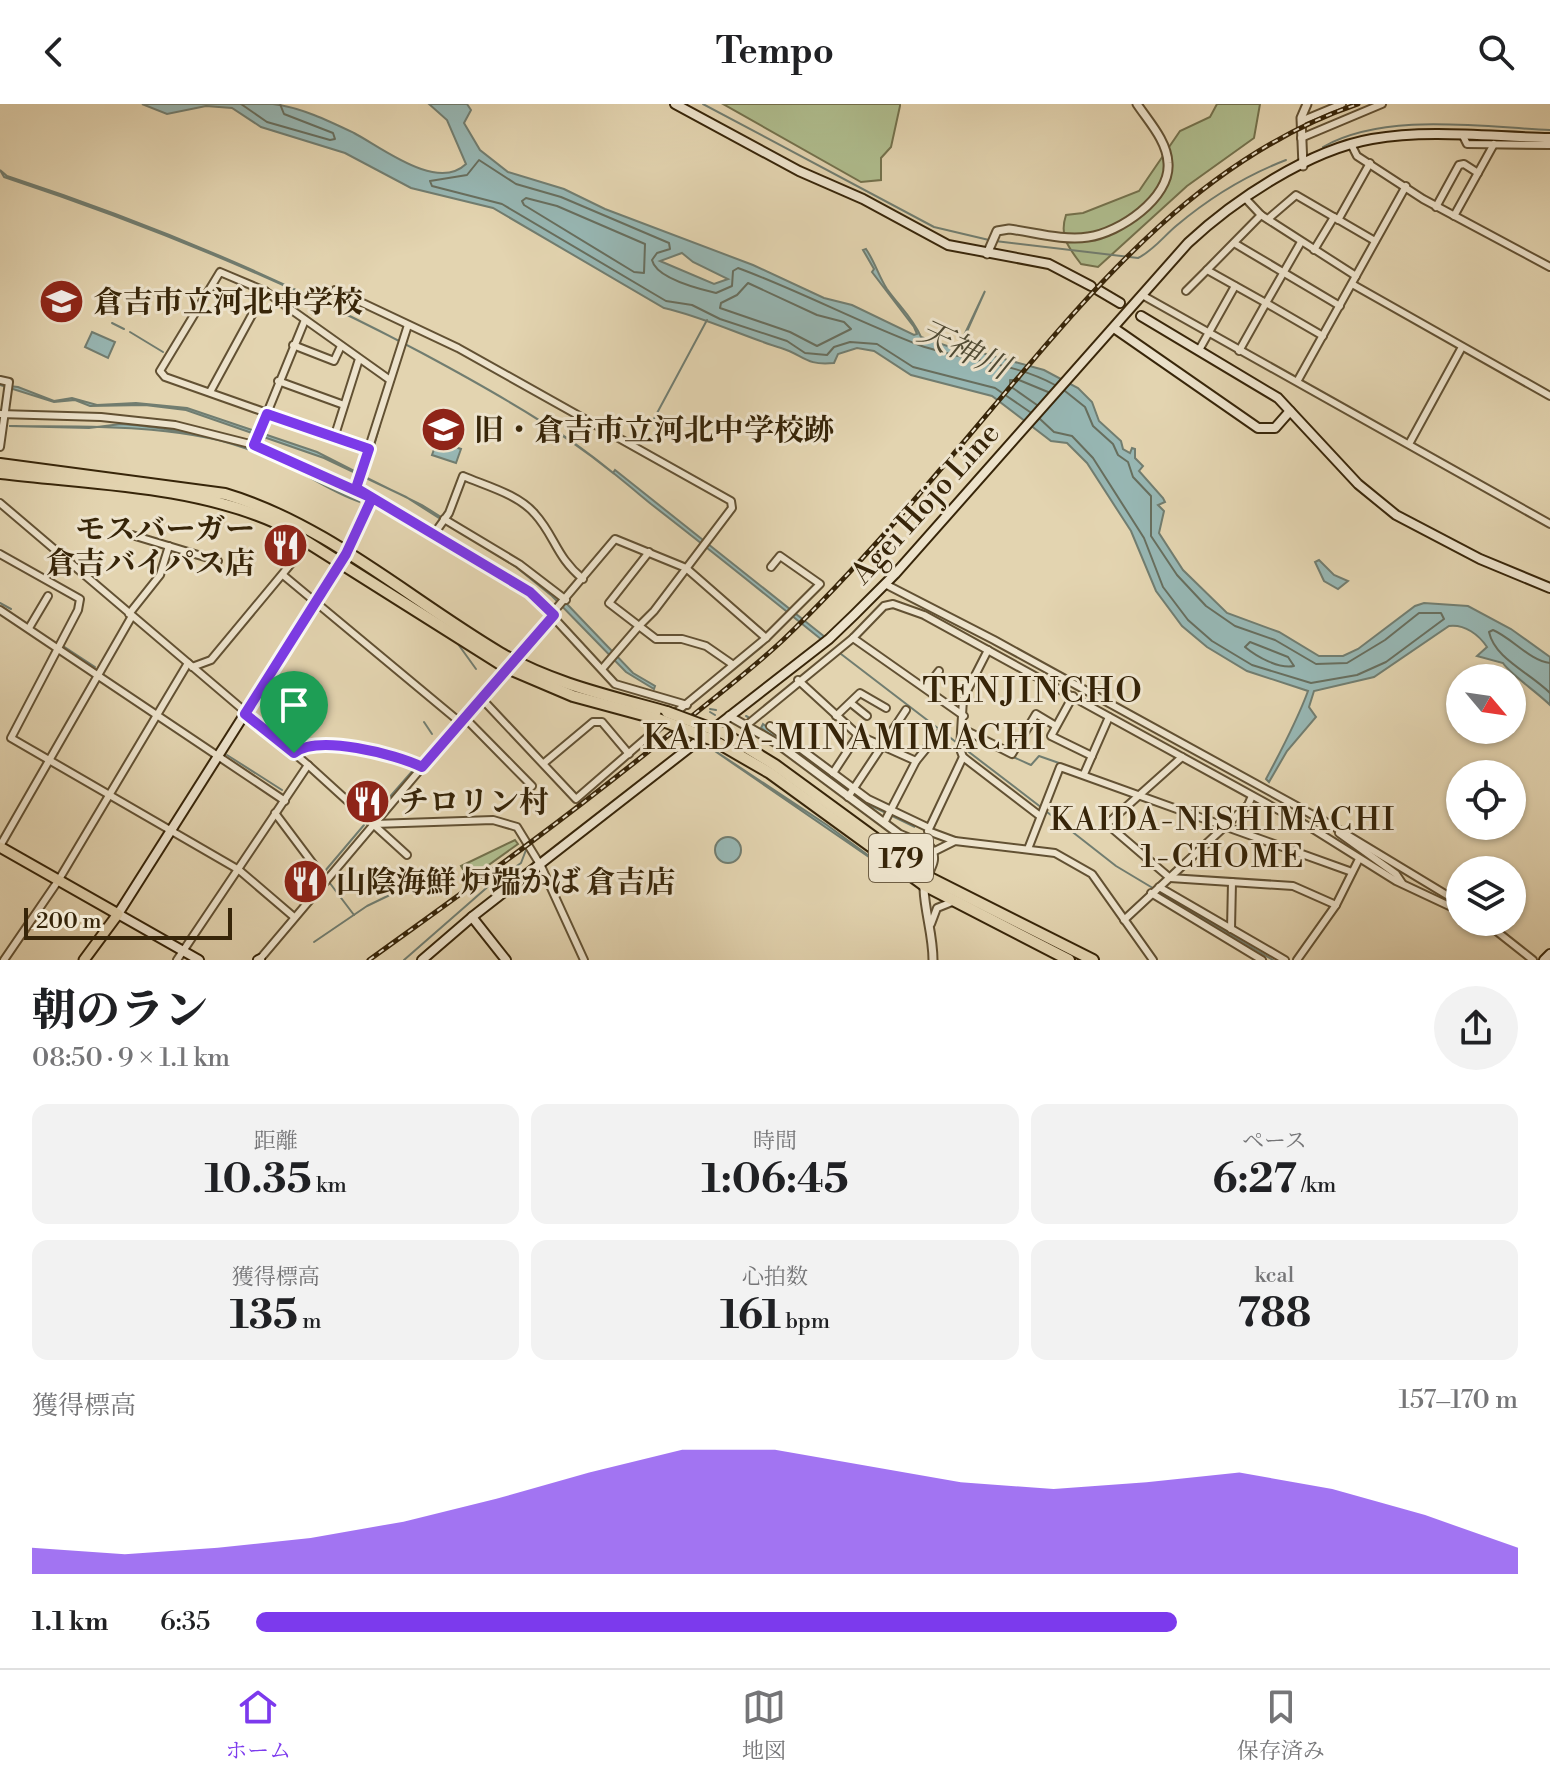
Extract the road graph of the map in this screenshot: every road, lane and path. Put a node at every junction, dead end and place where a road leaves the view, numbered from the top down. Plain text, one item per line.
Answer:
1 (675, 104) edge
2 (1137, 104) edge
3 (1307, 104) edge
4 (1342, 104) edge
5 (1382, 104) edge
6 (1301, 121) junction
7 (1463, 136) junction
8 (1301, 138) junction
9 (1550, 138) edge
10 (1351, 143) junction
11 (1494, 144) junction
12 (1550, 145) edge
13 (1370, 163) junction
14 (1303, 166) junction
15 (1478, 173) junction
16 (1406, 186) junction
17 (1245, 198) junction
18 (1436, 207) junction
19 (1454, 216) junction
20 (1264, 217) junction
21 (1336, 218) junction
22 (1375, 241) junction
23 (1301, 242) junction
24 (1234, 243) junction
25 (1314, 250) junction
26 (987, 254) junction
27 (1550, 267) edge
28 (1207, 270) junction
29 (1283, 273) junction
30 (1356, 276) junction
31 (1352, 284) junction
32 (1235, 286) junction
33 (335, 290) dead end
34 (265, 291) junction
35 (1186, 291) dead end
36 (1142, 295) junction
37 (1120, 303) dead end
38 (1266, 303) junction
39 (1340, 306) junction
40 (1141, 316) dead end
41 (305, 320) junction
42 (408, 325) junction
43 (1112, 331) junction
44 (1207, 335) junction
45 (1323, 336) junction
46 (293, 345) junction
47 (341, 346) junction
48 (1462, 347) junction
49 (1199, 350) junction
50 (1239, 351) junction
51 (359, 359) junction
52 (0, 380) edge
53 (390, 380) junction
54 (1298, 380) junction
55 (278, 381) junction
56 (210, 392) junction
57 (1550, 396) edge
58 (344, 405) junction
59 (1290, 411) junction
60 (3, 414) edge
61 (267, 414) junction
62 (334, 438) junction
63 (1409, 444) junction
64 (254, 445) junction
65 (0, 447) edge
66 (369, 449) junction
67 (0, 464) edge
68 (0, 473) edge
69 (356, 488) junction
70 (372, 498) junction
71 (0, 503) edge
72 (444, 519) junction
73 (1550, 524) edge
74 (434, 534) junction
75 (132, 535) dead end
76 (309, 542) junction
77 (169, 546) junction
78 (649, 552) junction
79 (0, 554) edge
80 (343, 559) junction
81 (218, 561) dead end
82 (771, 567) dead end
83 (686, 568) junction
84 (283, 575) junction
85 (583, 579) junction
86 (885, 584) junction
87 (1550, 588) edge
88 (48, 596) dead end
89 (566, 600) junction
90 (315, 601) junction
91 (0, 610) edge
92 (130, 615) junction
93 (554, 615) junction
94 (639, 626) junction
95 (29, 628) junction
96 (766, 638) junction
97 (853, 638) junction
98 (58, 647) junction
99 (988, 650) junction
100 (511, 664) junction
101 (732, 664) junction
102 (190, 665) junction
103 (602, 669) junction
104 (939, 671) dead end
105 (97, 674) junction
106 (798, 680) junction
107 (926, 688) junction
108 (1073, 696) junction
109 (482, 699) junction
110 (852, 704) junction
111 (687, 705) junction
112 (886, 708) dead end
113 (906, 710) dead end
114 (156, 713) junction
115 (245, 714) junction
116 (662, 716) junction
117 (729, 716) junction
118 (836, 716) junction
119 (867, 716) dead end
120 (964, 716) junction
121 (1109, 717) junction
122 (463, 721) junction
123 (748, 724) junction
124 (770, 726) dead end
125 (1056, 726) junction
126 (963, 729) junction
127 (938, 734) dead end
128 (858, 735) junction
129 (879, 746) junction
130 (294, 753) junction
131 (629, 754) junction
132 (217, 755) junction
133 (1092, 756) junction
134 (963, 757) junction
135 (1182, 757) junction
136 (50, 761) junction
137 (916, 761) junction
138 (544, 763) junction
139 (308, 765) junction
140 (422, 767) junction
141 (833, 773) junction
142 (1084, 774) junction
143 (532, 786) dead end
144 (851, 793) junction
145 (108, 796) junction
146 (1142, 796) junction
147 (1252, 796) junction
148 (285, 801) junction
149 (891, 810) junction
150 (275, 813) junction
151 (1040, 816) junction
152 (884, 823) junction
153 (374, 824) junction
154 (1331, 825) junction
155 (929, 828) junction
156 (1223, 828) junction
157 (170, 831) junction
158 (955, 841) junction
159 (0, 846) edge
160 (1028, 849) junction
161 (933, 852) junction
162 (407, 855) dead end
163 (1359, 859) junction
164 (541, 866) junction
165 (239, 870) junction
166 (1352, 872) junction
167 (1170, 878) junction
168 (58, 881) junction
169 (326, 881) junction
170 (926, 881) junction
171 (1232, 882) junction
172 (1403, 884) junction
173 (1159, 887) junction
174 (1151, 893) junction
175 (1446, 895) edge
176 (952, 902) junction
177 (1446, 904) edge
178 (1336, 905) junction
179 (118, 914) junction
180 (294, 917) junction
181 (472, 917) junction
182 (1124, 920) junction
183 (931, 924) junction
184 (1231, 929) junction
185 (1502, 936) edge
186 (184, 951) junction
187 (1550, 954) edge
188 (935, 959) edge
189 (4, 960) edge
190 (84, 960) edge
191 (177, 960) edge
192 (199, 960) edge
193 (259, 960) edge
194 (422, 960) edge
195 (506, 960) edge
196 (584, 960) edge
197 (1069, 960) edge
198 (1093, 960) edge
199 (1153, 960) edge
200 (1262, 960) edge
201 (1285, 960) edge
202 (1297, 960) edge
203 (1533, 960) edge
204 (1544, 960) edge

1 - 26 main road
2 - 26 street
3 - 6 street
4 - 6 street
5 - 8 street
6 - 8 street
7 - 9 main road, Agei Hojo Line
7 - 10 main road, Agei Hojo Line
7 - 11 street
8 - 14 street
10 - 13 street
10 - 14 main road, Agei Hojo Line
11 - 12 street
11 - 15 street
13 - 16 street
13 - 21 street
14 - 17 main road, Agei Hojo Line
15 - 18 street
15 - 19 street
16 - 18 street
16 - 22 street
17 - 20 street
17 - 36 main road, Agei Hojo Line
18 - 19 street
19 - 27 street
20 - 21 street
20 - 23 street
20 - 24 street
21 - 22 street
21 - 25 street
22 - 30 street
23 - 25 street
23 - 29 street
24 - 28 street
24 - 29 street
25 - 30 street
26 - 37 main road
28 - 32 street
28 - 35 street
29 - 38 street
29 - 39 street
30 - 31 street
31 - 39 street
31 - 48 street
32 - 38 street
32 - 44 street
33 - 42 street
34 - 41 street
34 - 56 street
34 - 56 street
36 - 43 main road, Agei Hojo Line
36 - 44 street
38 - 45 street
38 - 50 street
39 - 45 street
40 - 49 main road
41 - 46 street
41 - 47 street
42 - 53 street
42 - 83 street
43 - 59 main road
43 - 86 main road, Agei Hojo Line
44 - 49 street
44 - 50 street
45 - 54 street
46 - 47 street
46 - 55 street
47 - 51 street
48 - 57 street
48 - 63 street
49 - 59 main road
50 - 54 street
51 - 53 street
51 - 58 street
52 - 60 street
53 - 66 street
54 - 63 street
55 - 58 street
55 - 61 street
56 - 61 street
58 - 62 street
59 - 87 main road
60 - 64 street
60 - 65 street
61 - 62 street
61 - 64 street
62 - 66 street
63 - 73 street
64 - 69 street
66 - 69 street
67 - 80 highway, 179
68 - 76 highway, 179
69 - 70 street
70 - 74 street
70 - 80 street
71 - 92 street
72 - 74 street
72 - 85 street
72 - 89 street
74 - 93 street
75 - 77 street
76 - 80 highway, 179
76 - 84 street
77 - 81 street
77 - 92 street
78 - 83 street
78 - 85 street
78 - 94 street
79 - 98 street
80 - 90 main road
80 - 100 highway, 179
82 - 96 street
83 - 94 street
83 - 96 street
84 - 90 street
84 - 102 street
85 - 89 street
86 - 117 main road, Agei Hojo Line
86 - 154 street
88 - 95 street
89 - 93 street
90 - 115 main road
90 - 122 street
91 - 95 street
92 - 102 street
92 - 105 street
93 - 100 street
93 - 103 street
94 - 101 street
94 - 103 street
95 - 98 street
96 - 101 street
97 - 99 street
97 - 106 street
97 - 107 street
98 - 105 street
98 - 136 street
99 - 108 street
99 - 120 street
100 - 109 street
100 - 116 highway, 179
101 - 111 street
102 - 114 street
102 - 115 street
103 - 111 street
104 - 107 street
105 - 114 street
105 - 136 street
106 - 118 street
106 - 123 street
107 - 120 street
108 - 121 street
108 - 125 street
109 - 122 street
109 - 138 street
110 - 112 street
110 - 118 street
110 - 119 street
111 - 131 street
113 - 129 street
114 - 132 street
114 - 145 street
115 - 130 street
115 - 132 main road
116 - 170 highway, 179, bridge
116 - 170 highway, 179, bridge
117 - 123 street
117 - 164 main road, Agei Hojo Line
118 - 128 street
120 - 126 street
121 - 133 street
121 - 135 street
122 - 140 street
122 - 143 street
123 - 144 street
124 - 141 street
125 - 126 street
125 - 133 street
126 - 134 street
127 - 137 street
128 - 129 street
128 - 141 street
129 - 137 street
129 - 144 street
130 - 139 street
130 - 140 street
131 - 138 street
131 - 138 street
132 - 148 street
132 - 157 main road
133 - 142 street
134 - 151 street
134 - 155 street
135 - 146 street
135 - 147 street
136 - 145 street
136 - 159 street
137 - 149 street
139 - 148 street
139 - 153 street
140 - 153 street
141 - 144 street
142 - 146 street
142 - 151 street
144 - 149 street
144 - 152 street
145 - 157 street
145 - 168 street
146 - 156 street
146 - 167 street
147 - 156 street
147 - 163 street
148 - 150 street
149 - 152 street
149 - 155 street
150 - 165 street
150 - 169 street
151 - 160 street
152 - 161 street
153 - 162 street
153 - 164 street
153 - 169 street
154 - 172 street
154 - 175 street
155 - 158 street
156 - 166 street
156 - 167 street
157 - 165 street
157 - 179 main road
158 - 160 street
158 - 161 street
159 - 168 main road
160 - 182 street
161 - 170 street
163 - 166 street
163 - 172 street
164 - 181 main road, Agei Hojo Line
164 - 196 street
165 - 180 street
165 - 186 street
166 - 178 street
167 - 171 street
167 - 173 street
168 - 179 main road
168 - 189 street
169 - 180 street
170 - 176 highway, 179
170 - 183 street
170 - 198 highway, 179
171 - 178 street
171 - 184 street
172 - 177 street
173 - 174 street
173 - 184 street
174 - 182 street
174 - 200 street
176 - 183 street
176 - 197 highway, 179
178 - 202 street
179 - 186 main road
179 - 190 main road
180 - 193 street
181 - 194 main road, Agei Hojo Line
181 - 195 main road
182 - 199 street
183 - 188 street
184 - 201 street
185 - 203 street
186 - 191 street
186 - 192 main road
187 - 204 main road

